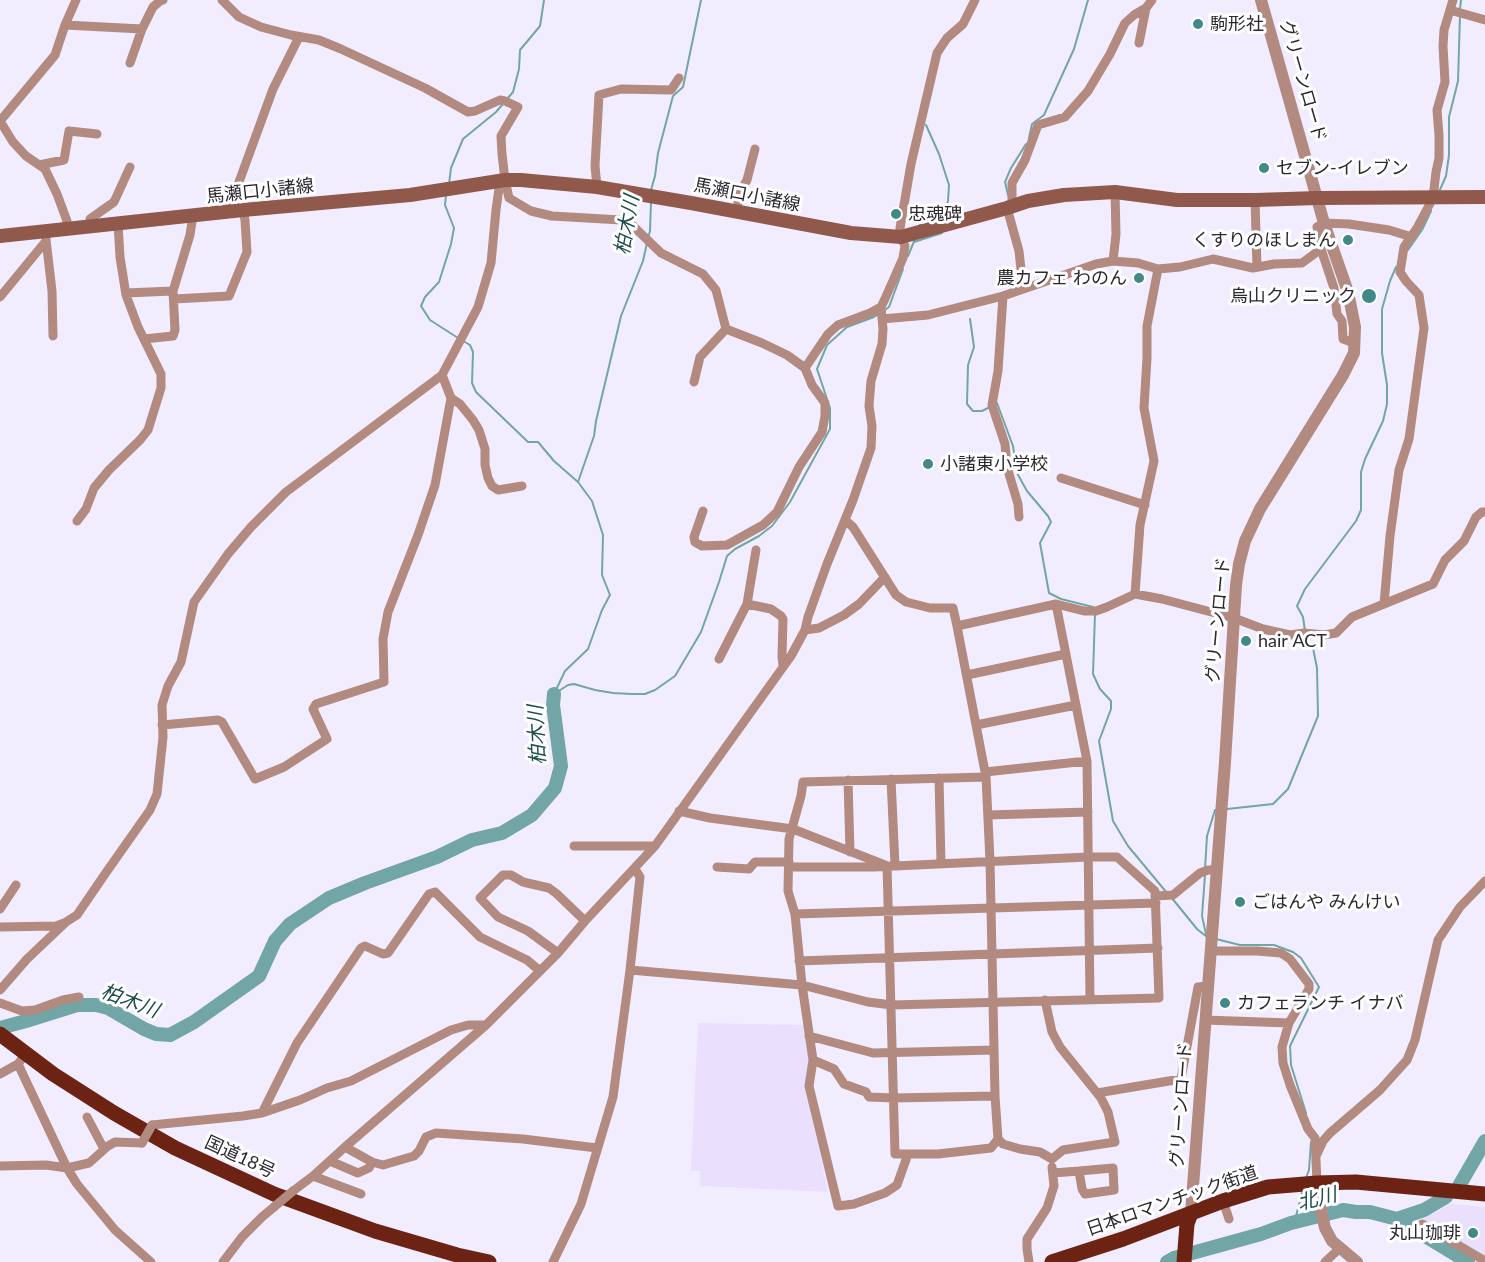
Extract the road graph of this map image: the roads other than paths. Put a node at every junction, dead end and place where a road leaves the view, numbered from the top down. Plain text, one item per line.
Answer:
1 (76, 0) edge
2 (164, 0) edge
3 (222, 0) edge
4 (975, 0) edge
5 (1261, 0) edge
6 (1149, 4) edge
7 (1451, 5) edge
8 (1485, 20) edge
9 (65, 25) junction
10 (142, 29) junction
11 (299, 37) junction
12 (1139, 43) dead end
13 (130, 63) dead end
14 (679, 78) dead end
15 (0, 121) edge
16 (97, 134) dead end
17 (755, 148) dead end
18 (39, 165) junction
19 (130, 167) dead end
20 (502, 181) junction
21 (597, 187) junction
22 (1115, 192) junction
23 (1485, 197) edge
24 (1318, 198) junction
25 (1433, 198) junction
26 (1255, 200) junction
27 (1009, 207) junction
28 (243, 210) junction
29 (228, 212) junction
30 (736, 212) junction
31 (193, 215) junction
32 (118, 223) junction
33 (1324, 223) junction
34 (91, 226) junction
35 (64, 229) junction
36 (0, 236) edge
37 (45, 236) junction
38 (901, 237) junction
39 (1412, 237) junction
40 (1321, 249) junction
41 (1113, 261) junction
42 (1257, 267) junction
43 (1158, 269) junction
44 (1023, 288) junction
45 (126, 293) junction
46 (173, 295) junction
47 (1003, 296) junction
48 (0, 297) edge
49 (881, 307) junction
50 (882, 319) junction
51 (726, 329) junction
52 (53, 336) dead end
53 (144, 339) junction
54 (1354, 343) junction
55 (805, 368) junction
56 (442, 375) junction
57 (694, 381) dead end
58 (451, 398) junction
59 (1061, 478) dead end
60 (522, 486) dead end
61 (1145, 505) junction
62 (703, 512) dead end
63 (1485, 512) edge
64 (1019, 517) dead end
65 (845, 520) junction
66 (77, 521) dead end
67 (756, 550) dead end
68 (885, 577) junction
69 (1135, 594) junction
70 (747, 604) junction
71 (1056, 604) junction
72 (1384, 604) junction
73 (1234, 618) junction
74 (957, 626) junction
75 (805, 630) junction
76 (1066, 654) junction
77 (719, 659) dead end
78 (783, 665) junction
79 (967, 675) junction
80 (1076, 705) junction
81 (162, 725) junction
82 (976, 725) junction
83 (1087, 761) junction
84 (985, 775) junction
85 (939, 778) junction
86 (891, 779) junction
87 (848, 780) junction
88 (679, 811) junction
89 (1088, 812) junction
90 (987, 815) junction
91 (793, 829) junction
92 (574, 846) dead end
93 (655, 846) junction
94 (850, 852) junction
95 (1088, 856) junction
96 (990, 861) junction
97 (940, 863) junction
98 (789, 864) junction
99 (891, 865) junction
100 (717, 867) dead end
101 (635, 869) junction
102 (1217, 870) junction
103 (1485, 881) edge
104 (16, 885) dead end
105 (1156, 899) junction
106 (1089, 905) junction
107 (991, 908) junction
108 (0, 909) edge
109 (888, 911) junction
110 (795, 914) junction
111 (585, 921) junction
112 (66, 922) junction
113 (0, 927) edge
114 (1158, 948) junction
115 (1090, 950) junction
116 (1210, 951) junction
117 (558, 952) junction
118 (992, 954) junction
119 (890, 958) junction
120 (800, 961) junction
121 (630, 970) junction
122 (540, 971) junction
123 (802, 985) junction
124 (1208, 986) junction
125 (0, 990) edge
126 (80, 997) dead end
127 (1090, 999) junction
128 (1045, 1000) junction
129 (993, 1001) junction
130 (0, 1003) edge
131 (891, 1005) junction
132 (1205, 1020) junction
133 (1289, 1023) junction
134 (486, 1025) junction
135 (0, 1034) edge
136 (810, 1036) junction
137 (994, 1050) junction
138 (893, 1053) junction
139 (22, 1059) junction
140 (813, 1060) junction
141 (0, 1074) edge
142 (1097, 1093) junction
143 (995, 1096) junction
144 (894, 1098) junction
145 (262, 1113) junction
146 (87, 1117) dead end
147 (998, 1139) junction
148 (345, 1147) junction
149 (597, 1148) junction
150 (104, 1149) junction
151 (908, 1154) junction
152 (1317, 1154) junction
153 (1052, 1159) junction
154 (330, 1161) junction
155 (372, 1162) junction
156 (0, 1166) edge
157 (67, 1168) junction
158 (1079, 1171) dead end
159 (1053, 1173) junction
160 (313, 1176) junction
161 (1317, 1183) junction
162 (361, 1194) dead end
163 (1485, 1194) edge
164 (1223, 1201) junction
165 (1191, 1213) junction
166 (1229, 1219) dead end
167 (1422, 1224) dead end
168 (1340, 1248) junction
169 (470, 1260) edge
170 (1189, 1261) edge
171 (1485, 1261) edge
172 (151, 1262) edge
173 (223, 1262) edge
174 (489, 1262) edge
175 (553, 1262) edge
176 (1029, 1262) edge
177 (1052, 1262) edge
178 (1325, 1262) edge
179 (1357, 1262) edge

1 - 9 street
2 - 10 street
3 - 11 street
4 - 38 street
5 - 24 street, グリーンロード
6 - 12 street
6 - 27 street
7 - 8 street
7 - 25 street
9 - 10 street
9 - 15 street
10 - 13 street
11 - 20 street
11 - 29 street
14 - 21 street
15 - 18 street
16 - 18 street
17 - 30 street
18 - 35 street
19 - 34 street
20 - 21 main road, 馬瀬口小諸線
20 - 28 main road, 馬瀬口小諸線
20 - 51 street
20 - 56 street
21 - 30 main road, 馬瀬口小諸線
22 - 26 main road, 馬瀬口小諸線
22 - 27 main road, 馬瀬口小諸線
22 - 41 street
23 - 25 main road, 馬瀬口小諸線
24 - 25 main road, 馬瀬口小諸線
24 - 26 main road, 馬瀬口小諸線
24 - 33 street, グリーンロード
25 - 39 street
26 - 42 street
27 - 38 main road, 馬瀬口小諸線
27 - 44 street
28 - 29 main road, 馬瀬口小諸線
28 - 46 street
29 - 31 main road, 馬瀬口小諸線
30 - 38 main road, 馬瀬口小諸線
31 - 32 main road, 馬瀬口小諸線
31 - 46 street
32 - 34 main road, 馬瀬口小諸線
32 - 45 street
33 - 39 street
33 - 40 street
33 - 54 street, グリーンロード
34 - 35 main road, 馬瀬口小諸線
35 - 37 main road, 馬瀬口小諸線
36 - 37 main road, 馬瀬口小諸線
37 - 48 street
37 - 52 street
38 - 49 street
39 - 72 street
40 - 42 street
40 - 54 street
41 - 43 street
41 - 44 street
42 - 43 street
43 - 61 street
44 - 47 street
45 - 46 street
45 - 53 street
46 - 53 street
47 - 50 street
47 - 64 street
49 - 50 street
49 - 55 street
50 - 65 street
51 - 55 street
51 - 57 street
53 - 66 street
54 - 73 street, グリーンロード
55 - 62 street
56 - 58 street
56 - 81 street
58 - 60 street
58 - 81 street
59 - 61 street
61 - 69 street
63 - 72 street
65 - 68 street
65 - 75 street
67 - 70 street
68 - 74 street
68 - 75 street
69 - 71 street
69 - 73 street
70 - 77 street
70 - 78 street
71 - 74 street
71 - 76 street
72 - 73 street
73 - 102 street, グリーンロード
74 - 79 street
75 - 78 street
76 - 79 street
76 - 80 street
78 - 88 street
79 - 82 street
80 - 82 street
80 - 83 street
81 - 112 street
82 - 84 street
83 - 84 street
83 - 89 street
84 - 85 street
84 - 90 street
85 - 86 street
85 - 97 street
86 - 87 street
86 - 99 street
87 - 91 street
87 - 94 street
88 - 91 street
88 - 93 street
89 - 90 street
89 - 95 street
90 - 96 street
91 - 94 street
91 - 98 street
92 - 93 street
93 - 101 street
94 - 99 street
95 - 96 street
95 - 105 street
95 - 106 street
96 - 97 street
96 - 107 street
97 - 99 street
98 - 99 street
98 - 100 street
98 - 110 street
99 - 109 street
101 - 111 street
101 - 121 street
102 - 105 street
102 - 116 street, グリーンロード
103 - 152 street
104 - 108 street
105 - 106 street
105 - 114 street
106 - 107 street
106 - 115 street
107 - 109 street
107 - 118 street
109 - 110 street
109 - 119 street
110 - 120 street
111 - 117 street
111 - 117 street
112 - 113 street
112 - 125 street
114 - 115 street
114 - 127 street
115 - 118 street
115 - 127 street
116 - 124 street, グリーンロード
116 - 133 street
117 - 122 street
118 - 119 street
118 - 129 street
119 - 120 street
119 - 131 street
120 - 123 street
121 - 123 street
121 - 149 street
122 - 134 street
122 - 145 street
123 - 131 street
123 - 136 street
124 - 132 street, グリーンロード
124 - 142 street
126 - 130 street
127 - 128 street
128 - 129 street
128 - 142 street
129 - 131 street
129 - 137 street
131 - 138 street
132 - 133 street
132 - 165 street, グリーンロード
133 - 152 street
134 - 145 street
134 - 148 street
135 - 139 highway, 国道18号
136 - 138 street
136 - 140 street
137 - 138 street
137 - 143 street
138 - 144 street
139 - 141 street
139 - 157 street
139 - 169 highway, 国道18号
140 - 144 street
140 - 151 street
142 - 153 street
143 - 144 street
143 - 147 street
144 - 151 street
145 - 150 street, bridge
146 - 150 street
147 - 151 street
147 - 153 street
148 - 154 street
148 - 155 street
149 - 155 street
149 - 175 street
150 - 157 street
152 - 161 street
153 - 159 street
154 - 155 street
154 - 160 street
156 - 157 street
157 - 172 street
158 - 159 street
159 - 176 street
160 - 162 street
160 - 173 street, bridge
161 - 163 highway, 日本ロマンチック街道
161 - 164 highway, 日本ロマンチック街道
161 - 168 street
164 - 165 highway, 日本ロマンチック街道
164 - 166 street
165 - 170 highway
165 - 177 highway, 日本ロマンチック街道
167 - 171 street
168 - 178 street
168 - 179 street
169 - 174 highway, 国道18号

